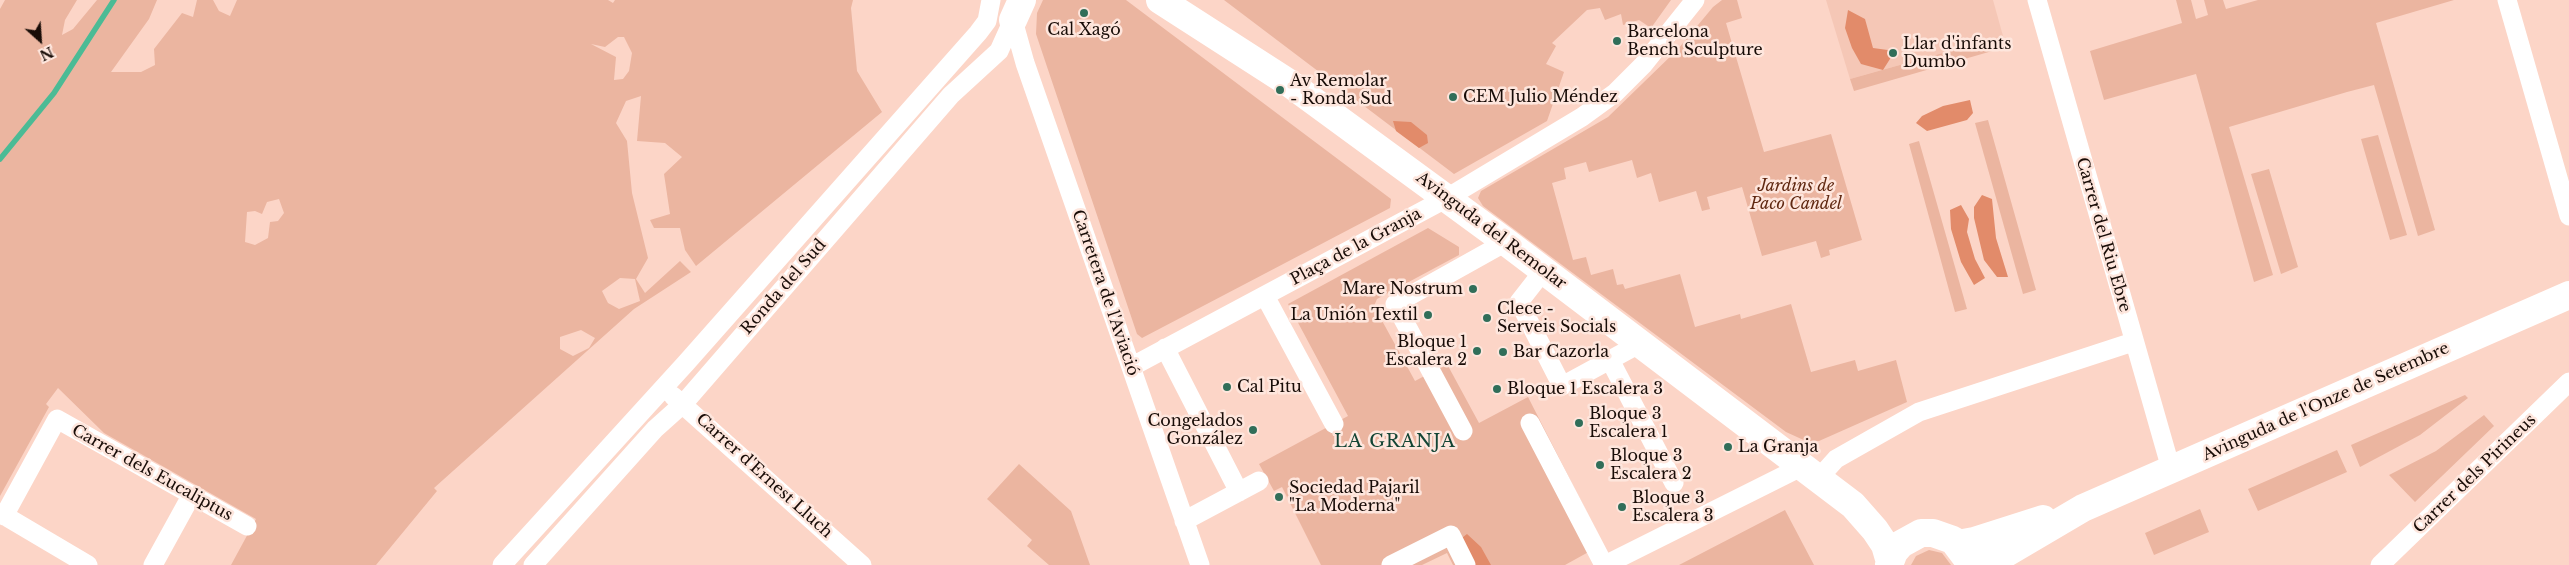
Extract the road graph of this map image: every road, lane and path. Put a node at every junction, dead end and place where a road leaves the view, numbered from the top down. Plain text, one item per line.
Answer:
1 (991, 0) edge
2 (1160, 0) edge
3 (1191, 0) edge
4 (1695, 0) edge
5 (2037, 0) edge
6 (2507, 0) edge
7 (1017, 10) edge
8 (1271, 69) junction
9 (1447, 198) junction
10 (2569, 216) edge
11 (1506, 242) junction
12 (1544, 270) junction
13 (2569, 295) edge
14 (1265, 296) junction
15 (2133, 342) junction
16 (1641, 343) junction
17 (1165, 348) junction
18 (1610, 360) junction
19 (1131, 367) junction
20 (2569, 382) edge
21 (664, 388) junction
22 (684, 404) junction
23 (1334, 424) dead end
24 (1530, 424) dead end
25 (1463, 431) dead end
26 (2171, 469) junction
27 (1809, 473) junction
28 (1259, 481) dead end
29 (1674, 483) dead end
30 (1239, 492) junction
31 (191, 496) junction
32 (1853, 505) junction
33 (2082, 508) junction
34 (2, 514) edge
35 (1184, 521) junction
36 (247, 526) dead end
37 (1921, 534) junction
38 (1964, 555) edge
39 (1889, 563) edge
40 (88, 565) edge
41 (153, 565) edge
42 (502, 565) edge
43 (533, 565) edge
44 (862, 565) edge
45 (1200, 565) edge
46 (1391, 565) edge
47 (1466, 565) edge
48 (1604, 565) edge
49 (1986, 565) edge
50 (2380, 565) edge

1 - 21 street, Ronda del Sud
2 - 8 street, Avinguda del Remolar
3 - 8 street, Avinguda del Remolar
4 - 9 street, Plaça de la Granja
5 - 15 street, Carrer del Riu Ebre
6 - 10 street
7 - 19 street, Carretera de l'Aviació
7 - 22 street, Ronda del Sud
8 - 9 street, Avinguda del Remolar
9 - 11 street, Avinguda del Remolar
9 - 14 street, Plaça de la Granja
11 - 12 street, Avinguda del Remolar
11 - 25 street
12 - 16 street, Avinguda del Remolar
12 - 18 street
13 - 26 street, Avinguda de l'Onze de Setembre
14 - 17 street, Plaça de la Granja
14 - 23 street
15 - 26 street, Carrer del Riu Ebre
15 - 27 street
16 - 18 street
16 - 27 street, Avinguda del Remolar
17 - 19 street, Plaça de la Granja
17 - 30 street
18 - 29 street
19 - 35 street, Carretera de l'Aviació
20 - 50 street, Carrer dels Pirineus
21 - 22 street, Carrer d'Ernest Lluch
21 - 42 street, Ronda del Sud
22 - 43 street, Ronda del Sud
22 - 44 street, Carrer d'Ernest Lluch
24 - 48 street
26 - 33 street, Avinguda de l'Onze de Setembre
27 - 32 street, Avinguda del Remolar
27 - 48 street
28 - 30 street
30 - 35 street
31 - 34 street, Carrer dels Eucaliptus
31 - 36 street, Carrer dels Eucaliptus
31 - 41 street
32 - 37 street, Avinguda del Remolar
32 - 39 street, Avinguda del Remolar
33 - 38 street, Avinguda de l'Onze de Setembre
33 - 49 street, Avinguda de l'Onze de Setembre
34 - 40 street
35 - 45 street, Carretera de l'Aviació
37 - 38 street, Avinguda del Remolar
37 - 39 street
46 - 47 street

